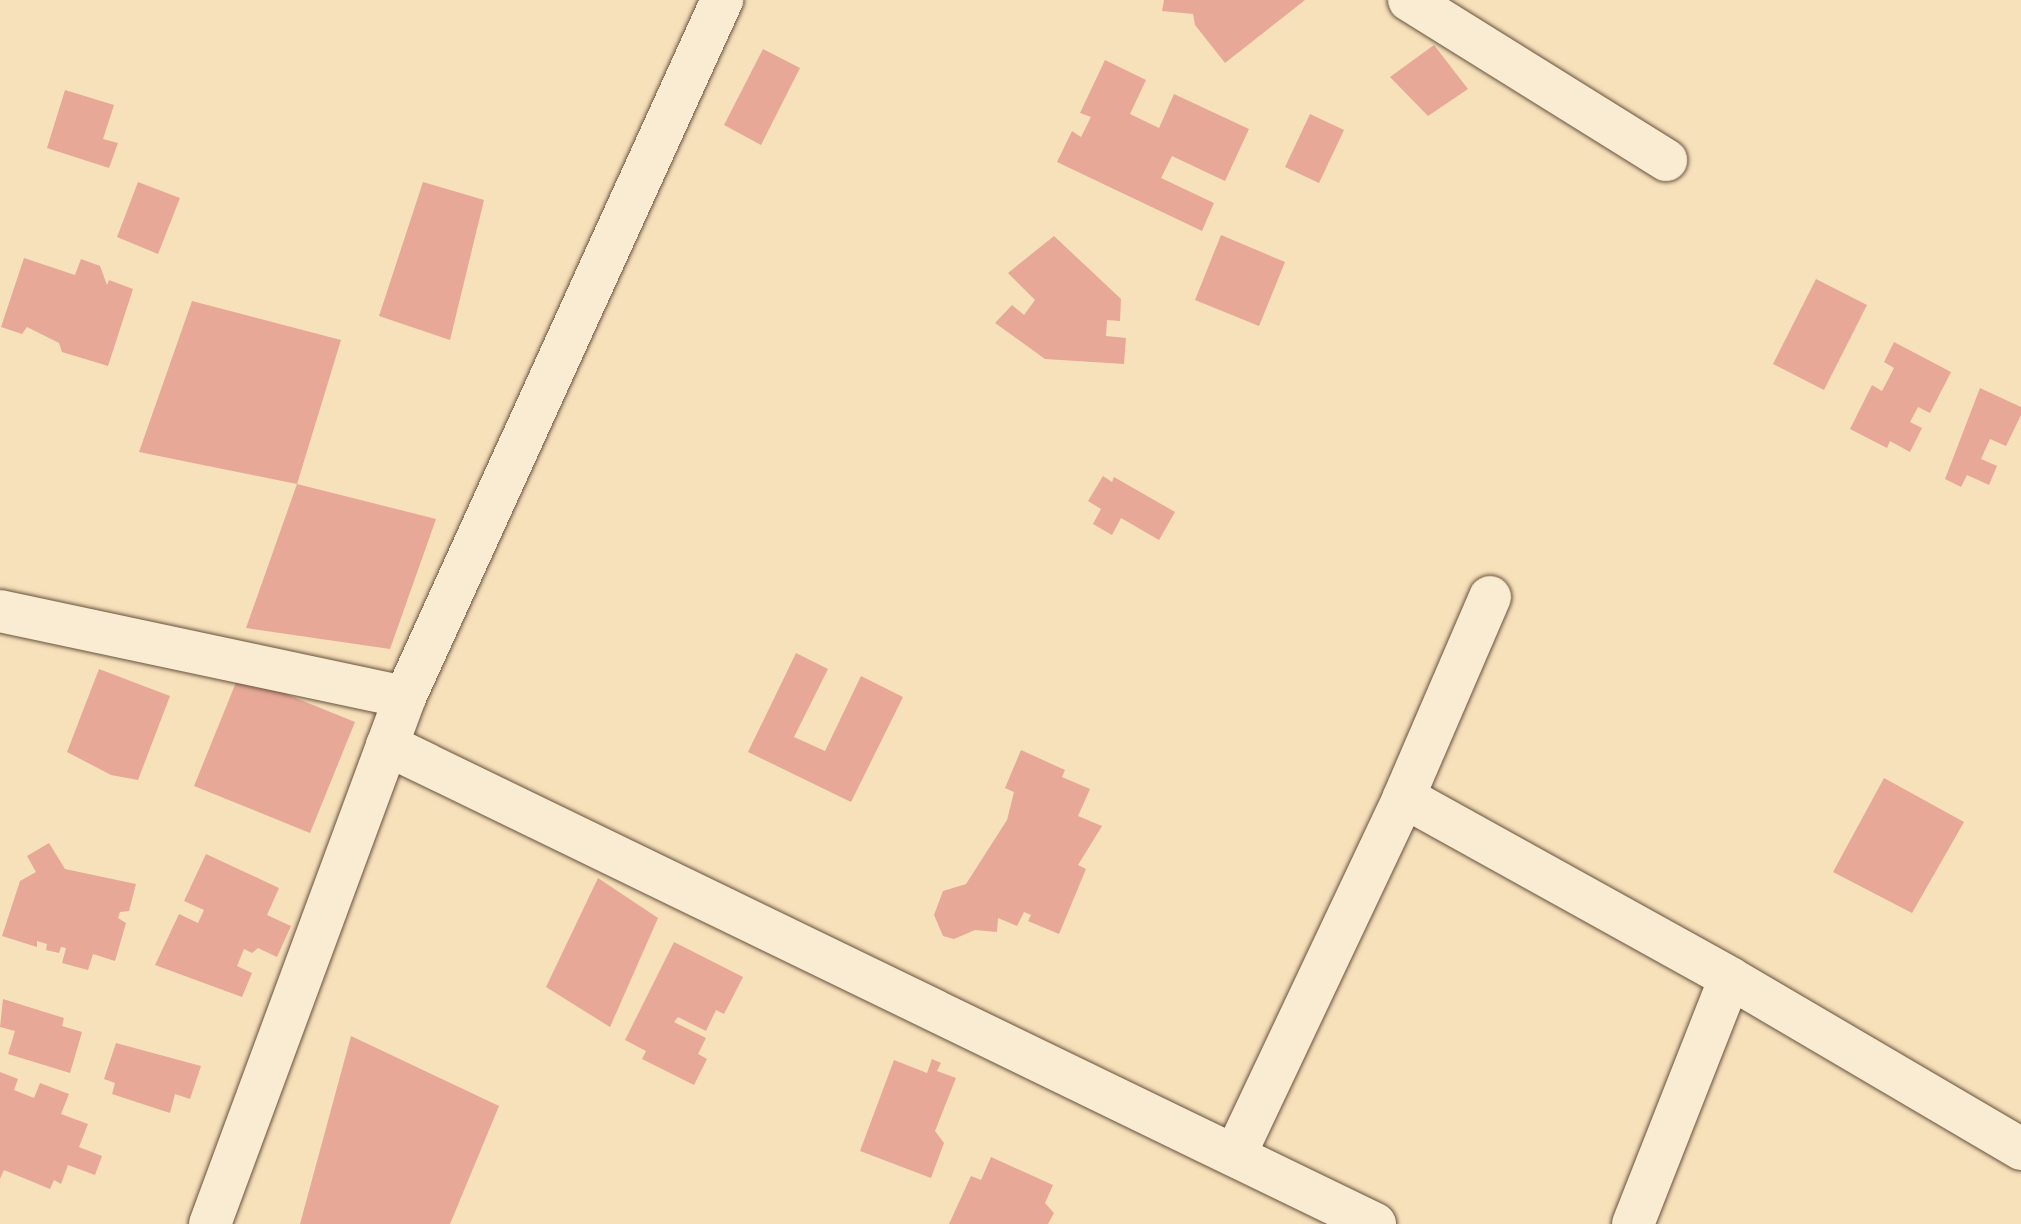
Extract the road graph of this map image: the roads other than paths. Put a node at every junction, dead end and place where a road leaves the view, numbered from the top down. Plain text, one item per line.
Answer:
1 (722, 0) edge
2 (1409, 0) edge
3 (1666, 160) dead end
4 (1490, 597) dead end
5 (0, 611) edge
6 (405, 697) junction
7 (387, 745) junction
8 (1404, 797) junction
9 (1730, 978) junction
10 (2021, 1149) edge
11 (1235, 1155) junction
12 (220, 1221) edge
13 (1375, 1224) edge
14 (1633, 1224) edge

1 - 6 street
2 - 3 street
4 - 8 street
5 - 6 street
6 - 7 street
7 - 11 street
7 - 12 street
8 - 9 street
8 - 11 street
9 - 10 street
9 - 14 street
11 - 13 street

